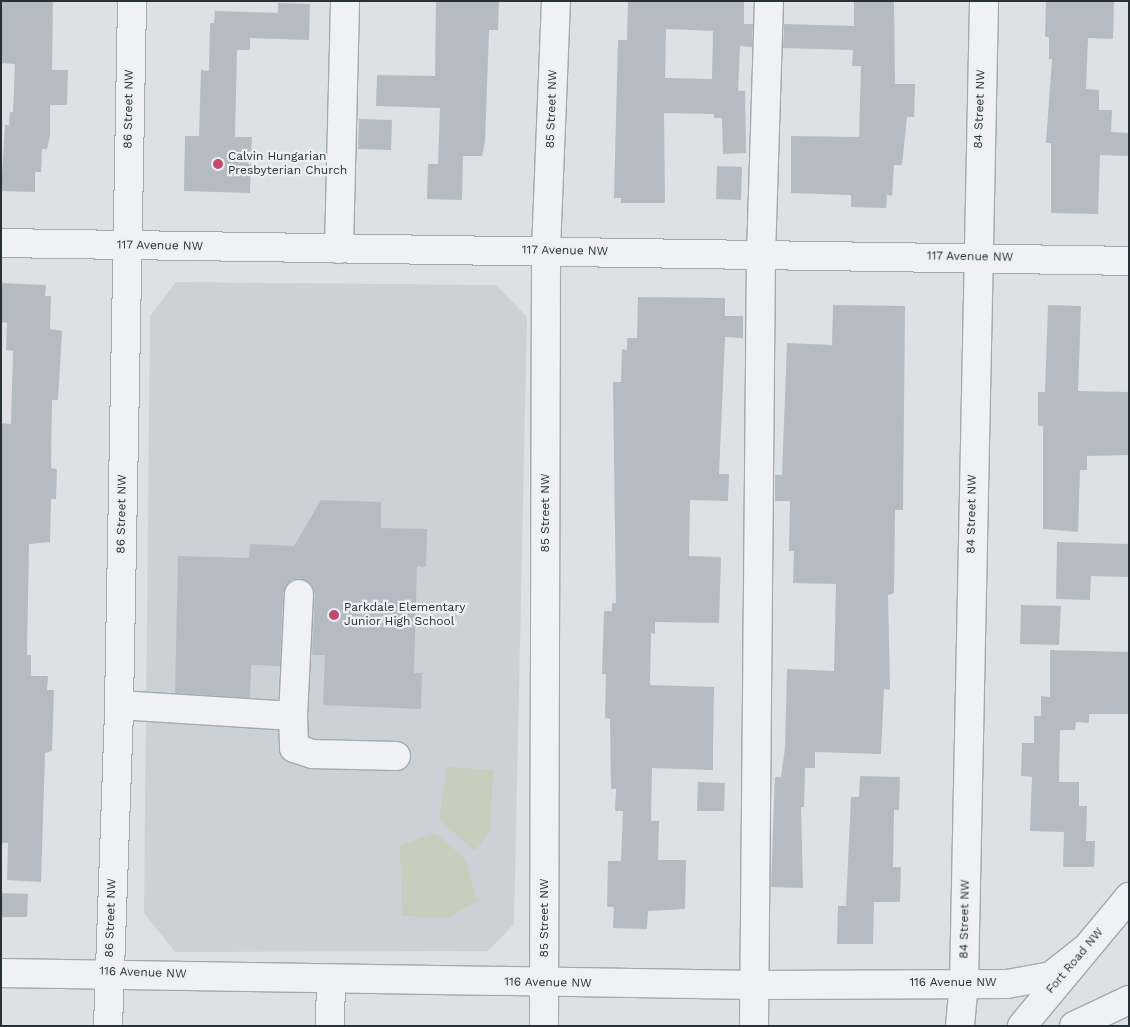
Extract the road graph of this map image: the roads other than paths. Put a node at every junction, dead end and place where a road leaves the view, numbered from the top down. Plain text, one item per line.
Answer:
1 (132, 1) edge
2 (345, 1) edge
3 (556, 1) edge
4 (769, 1) edge
5 (984, 1) edge
6 (1, 243) edge
7 (126, 246) junction
8 (339, 249) junction
9 (546, 250) junction
10 (761, 256) junction
11 (976, 256) junction
12 (1129, 261) edge
13 (299, 594) dead end
14 (119, 705) junction
15 (293, 716) junction
16 (396, 756) dead end
17 (1129, 897) edge
18 (1085, 949) junction
19 (109, 972) junction
20 (1, 973) edge
21 (331, 980) junction
22 (964, 982) junction
23 (545, 983) junction
24 (755, 986) junction
25 (1129, 1000) edge
26 (108, 1026) edge
27 (330, 1026) edge
28 (544, 1026) edge
29 (754, 1026) edge
30 (960, 1026) edge
31 (1022, 1026) edge
32 (1074, 1026) edge

1 - 7 street, 86 Street NW
2 - 8 street
3 - 9 street, 85 Street NW
4 - 10 street
5 - 11 street, 84 Street NW
6 - 7 street, 117 Avenue NW
7 - 8 street, 117 Avenue NW
7 - 14 street, 86 Street NW
8 - 9 street, 117 Avenue NW
9 - 10 street, 117 Avenue NW
9 - 23 street, 85 Street NW
10 - 11 street, 117 Avenue NW
10 - 24 street
11 - 12 street, 117 Avenue NW
11 - 22 street, 84 Street NW
13 - 15 street
14 - 15 street
14 - 19 street, 86 Street NW
15 - 16 street
17 - 18 street, Fort Road NW
18 - 22 street, 116 Avenue NW
18 - 31 street, Fort Road NW
19 - 20 street, 116 Avenue NW
19 - 21 street, 116 Avenue NW
19 - 26 street, 86 Street NW
21 - 23 street, 116 Avenue NW
21 - 27 street
22 - 24 street, 116 Avenue NW
22 - 30 street, 84 Street NW
23 - 24 street, 116 Avenue NW
23 - 28 street, 85 Street NW
24 - 29 street
25 - 32 street

